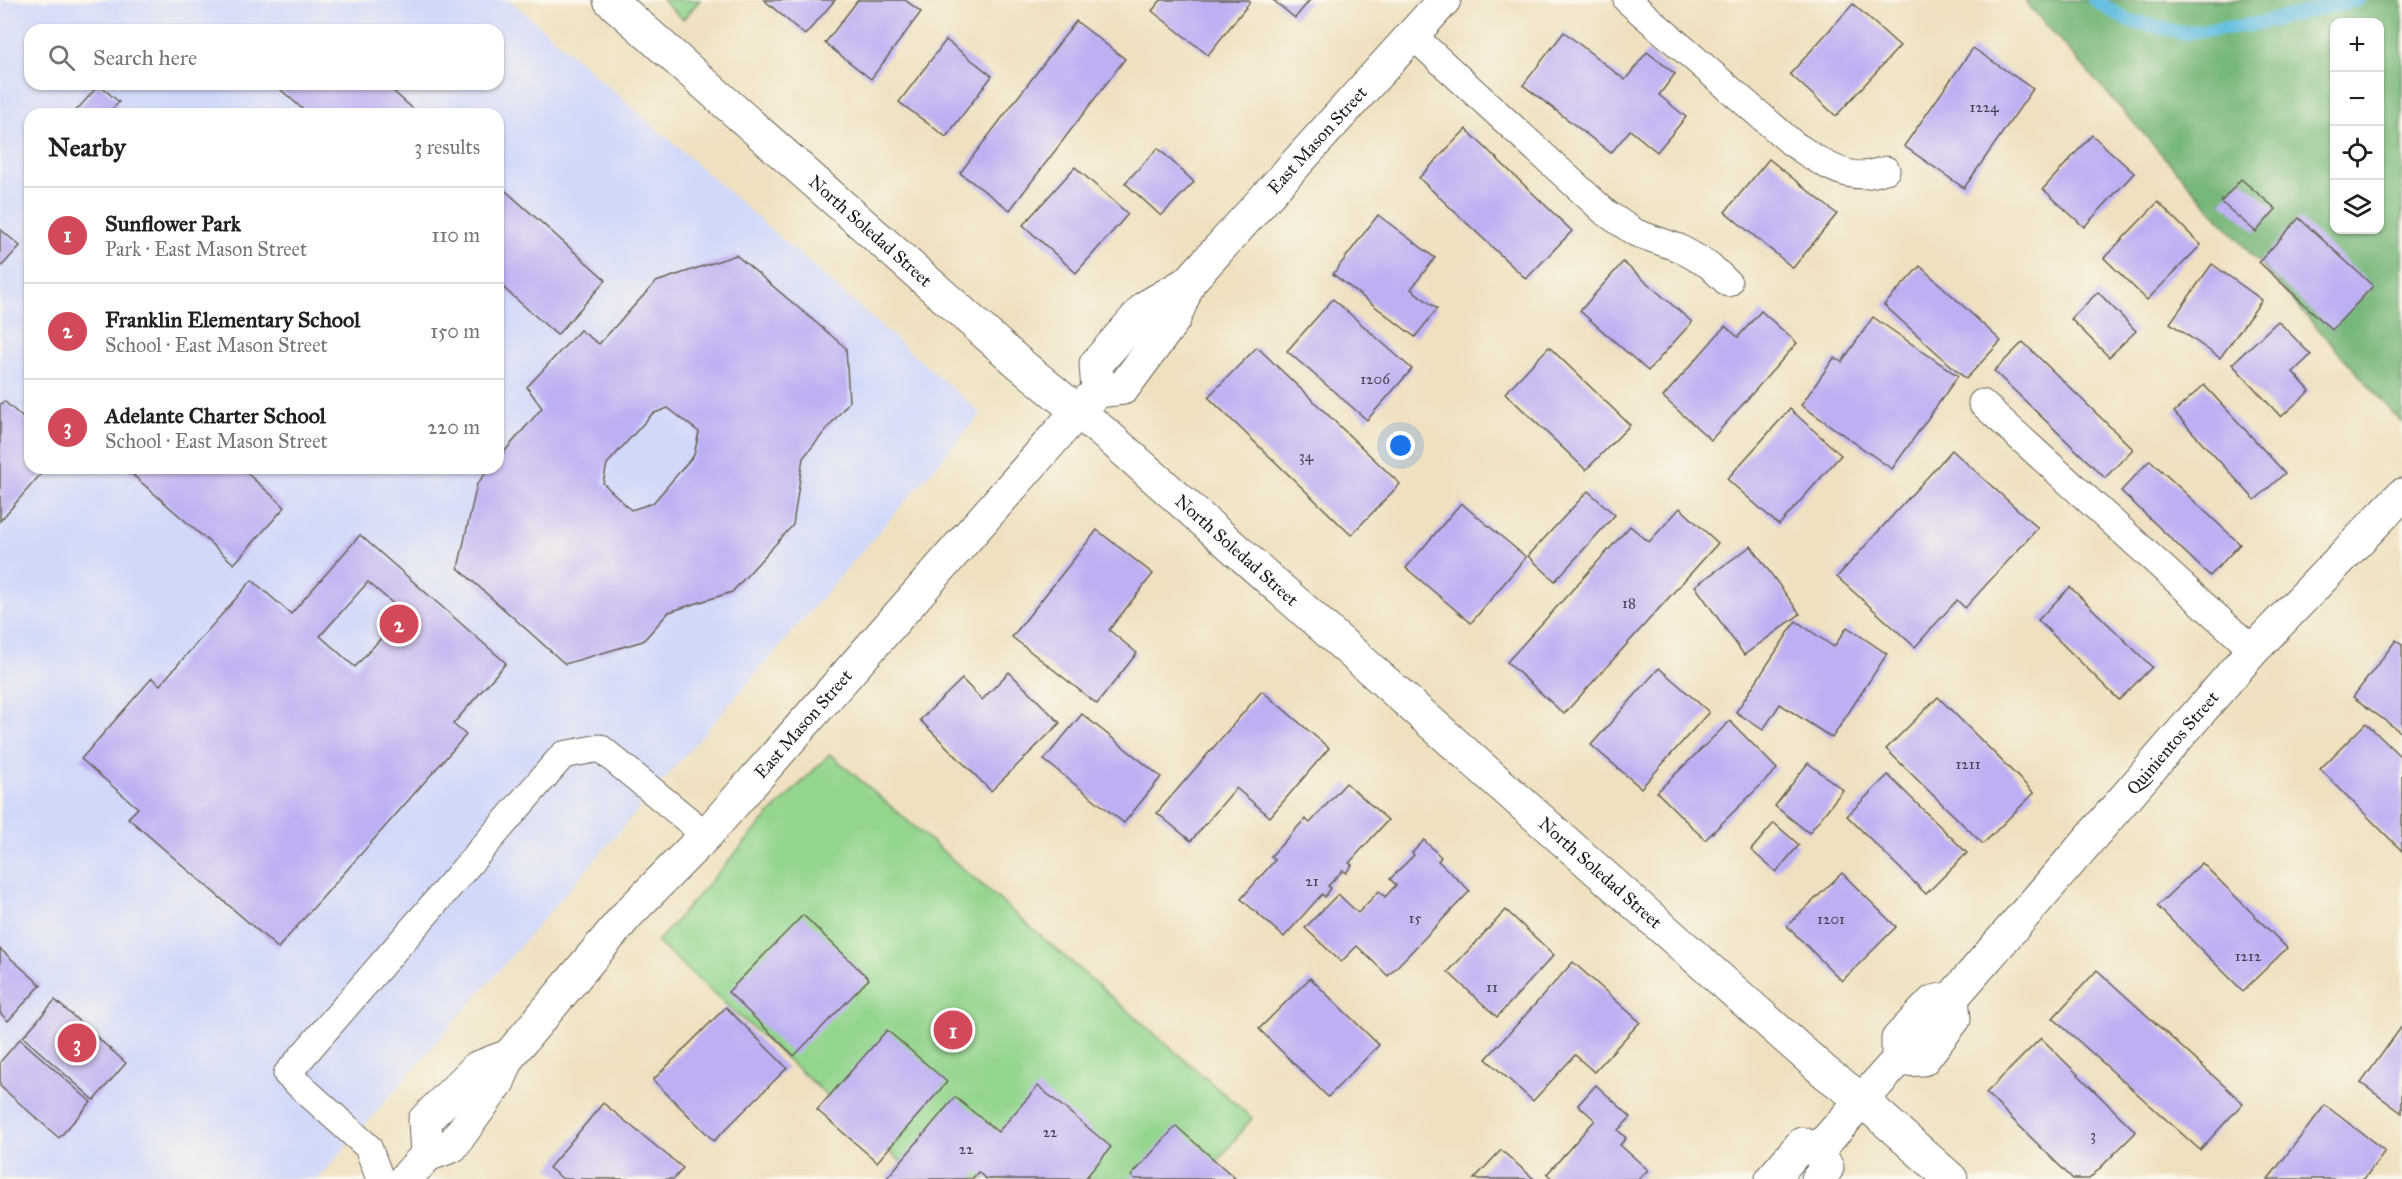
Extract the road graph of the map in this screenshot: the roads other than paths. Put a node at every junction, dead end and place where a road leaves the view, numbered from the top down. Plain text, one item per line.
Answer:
1 (610, 0) edge
2 (1444, 0) edge
3 (1626, 0) edge
4 (1413, 34) junction
5 (1886, 170) dead end
6 (1728, 283) dead end
7 (1088, 401) junction
8 (1982, 403) dead end
9 (2402, 495) edge
10 (2253, 650) junction
11 (706, 835) junction
12 (1862, 1100) junction
13 (1818, 1164) edge
14 (380, 1179) edge
15 (405, 1179) edge
16 (1772, 1179) edge
17 (1951, 1179) edge

1 - 7 street, North Soledad Street
2 - 4 street, East Mason Street
3 - 5 lane
4 - 6 lane
4 - 7 street, East Mason Street
7 - 11 street, East Mason Street
7 - 12 street, North Soledad Street
8 - 10 lane
9 - 10 street, Quinientos Street
10 - 12 street, Quinientos Street
11 - 14 lane
11 - 15 street, East Mason Street
12 - 13 street, Quinientos Street
12 - 17 street, North Soledad Street
13 - 16 street, Quinientos Street

